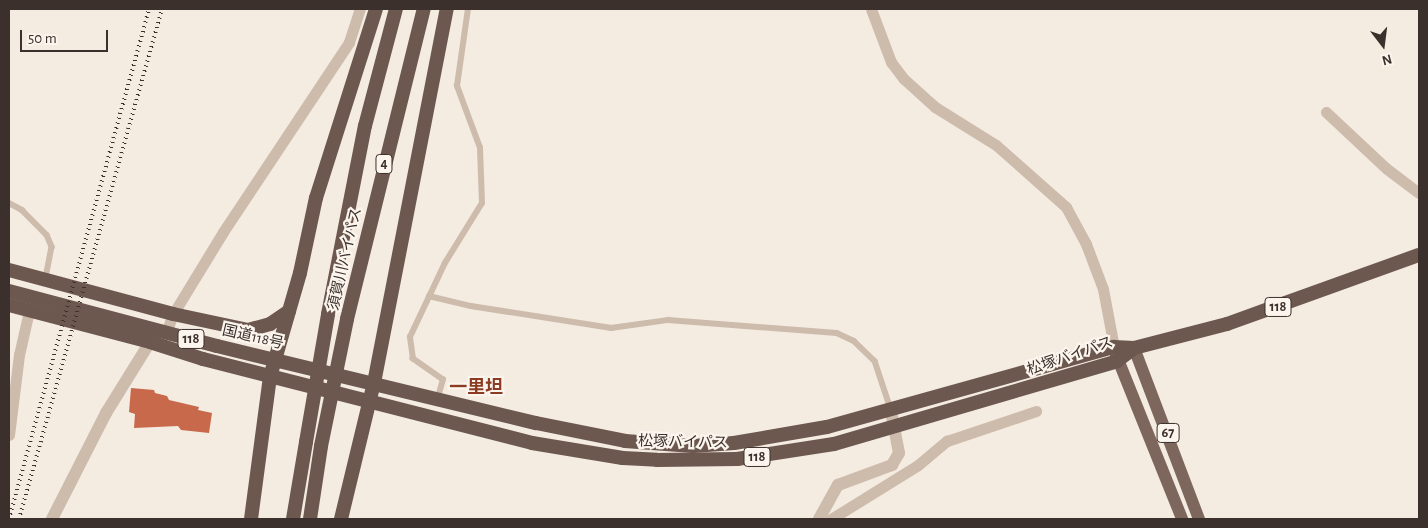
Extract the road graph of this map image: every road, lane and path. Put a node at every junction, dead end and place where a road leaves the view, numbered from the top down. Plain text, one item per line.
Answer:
1 (360, 9) edge
2 (376, 9) edge
3 (396, 9) edge
4 (424, 9) edge
5 (446, 9) edge
6 (468, 9) edge
7 (871, 9) edge
8 (1326, 112) dead end
9 (1419, 193) edge
10 (9, 203) edge
11 (1419, 255) edge
12 (9, 270) edge
13 (46, 277) junction
14 (9, 291) edge
15 (429, 296) junction
16 (9, 305) edge
17 (29, 311) junction
18 (289, 311) junction
19 (173, 314) junction
20 (166, 333) junction
21 (150, 342) junction
22 (1114, 347) junction
23 (1134, 348) junction
24 (275, 358) junction
25 (1117, 361) junction
26 (270, 377) junction
27 (374, 383) junction
28 (438, 397) junction
29 (370, 401) junction
30 (891, 411) junction
31 (1036, 411) dead end
32 (894, 427) junction
33 (9, 435) edge
34 (849, 514) edge
35 (52, 519) edge
36 (251, 519) edge
37 (293, 519) edge
38 (310, 519) edge
39 (341, 519) edge
40 (819, 519) edge
41 (831, 519) edge
42 (1182, 519) edge
43 (1200, 519) edge

1 - 19 street
2 - 18 highway
3 - 37 highway, 須賀川バイパス / 4, bridge
4 - 38 highway, 須賀川バイパス / 4, bridge
5 - 27 highway
6 - 15 lane
7 - 22 street
8 - 9 street
10 - 13 lane
11 - 23 highway, 松塚バイパス / 118
12 - 13 highway, 118
13 - 19 highway, 118
14 - 20 highway, 国道118号 / 118
15 - 28 lane
15 - 30 lane
16 - 17 highway, 118
17 - 21 highway, 118
17 - 33 street
18 - 19 highway, 118
18 - 24 highway
19 - 20 street
20 - 24 highway, 国道118号 / 118
21 - 26 highway, 118
21 - 35 street
22 - 23 highway, 松塚バイパス / 118
22 - 25 main road, 67
22 - 30 highway, 松塚バイパス / 118
23 - 25 highway, 松塚バイパス / 118
23 - 43 main road, 67
24 - 26 highway
24 - 27 highway, 国道118号 / 118
25 - 32 highway, 松塚バイパス / 118
25 - 42 main road, 67
26 - 29 highway, 118
26 - 36 highway
27 - 28 highway, 松塚バイパス / 118
27 - 29 highway
28 - 30 highway, 松塚バイパス / 118
29 - 32 highway, 松塚バイパス / 118
29 - 39 highway
30 - 32 street
31 - 34 street
32 - 40 street
34 - 41 street

